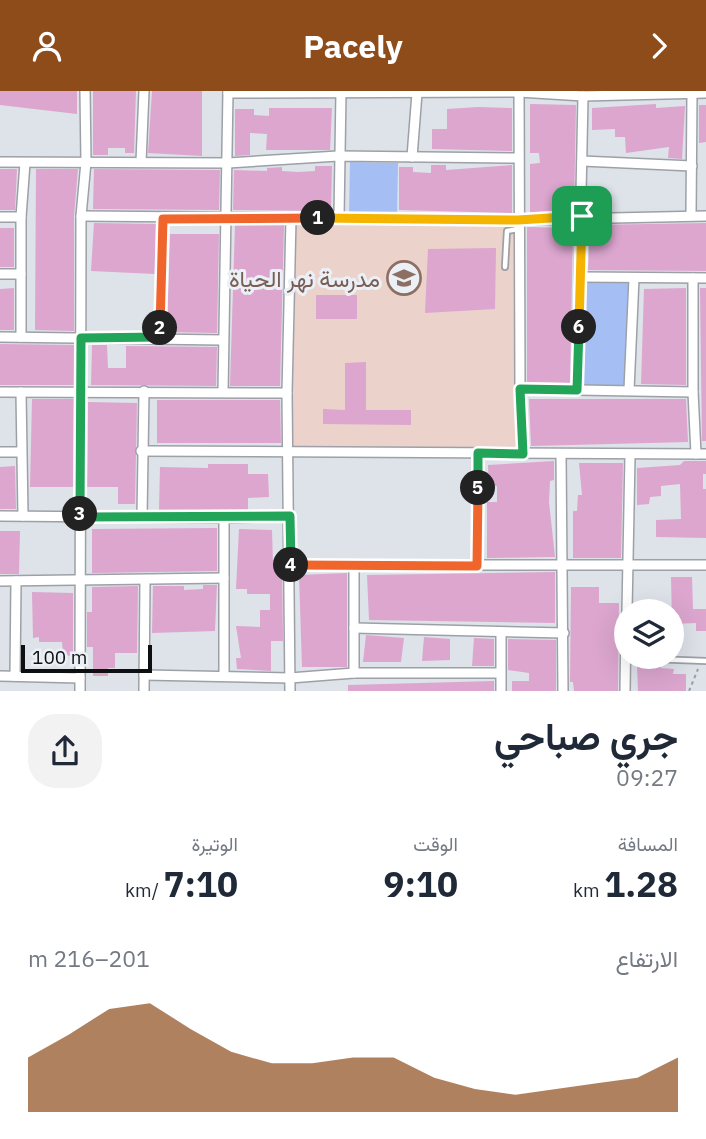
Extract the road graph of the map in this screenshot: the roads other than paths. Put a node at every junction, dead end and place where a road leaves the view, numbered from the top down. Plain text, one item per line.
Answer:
1 (85, 91) edge
2 (144, 91) edge
3 (519, 91) edge
4 (228, 92) edge
5 (341, 92) edge
6 (417, 93) junction
7 (692, 93) junction
8 (706, 93) edge
9 (583, 96) junction
10 (338, 156) junction
11 (412, 157) junction
12 (518, 158) junction
13 (582, 161) junction
14 (0, 162) edge
15 (86, 162) junction
16 (141, 162) junction
17 (25, 163) junction
18 (228, 163) junction
19 (692, 166) junction
20 (691, 215) junction
21 (81, 216) junction
22 (582, 216) junction
23 (706, 216) edge
24 (0, 217) edge
25 (21, 217) junction
26 (224, 218) junction
27 (291, 218) junction
28 (339, 218) junction
29 (163, 219) junction
30 (518, 225) junction
31 (505, 267) dead end
32 (0, 274) edge
33 (21, 274) junction
34 (581, 277) junction
35 (634, 278) junction
36 (693, 278) junction
37 (706, 278) edge
38 (0, 337) edge
39 (21, 337) junction
40 (160, 337) junction
41 (81, 338) junction
42 (222, 340) junction
43 (520, 389) junction
44 (577, 390) junction
45 (629, 390) junction
46 (81, 391) junction
47 (144, 391) junction
48 (0, 392) edge
49 (21, 392) junction
50 (223, 392) junction
51 (693, 392) junction
52 (287, 393) junction
53 (141, 451) junction
54 (289, 451) junction
55 (0, 452) edge
56 (21, 452) junction
57 (478, 453) junction
58 (523, 454) junction
59 (561, 454) junction
60 (701, 454) edge
61 (630, 455) junction
62 (0, 516) edge
63 (23, 516) junction
64 (290, 516) junction
65 (80, 517) junction
66 (142, 517) junction
67 (224, 518) junction
68 (562, 564) junction
69 (290, 565) junction
70 (706, 565) edge
71 (477, 566) junction
72 (354, 567) junction
73 (628, 568) junction
74 (224, 578) junction
75 (80, 580) junction
76 (145, 580) junction
77 (0, 581) edge
78 (16, 581) junction
79 (627, 599) edge
80 (354, 628) junction
81 (501, 632) junction
82 (564, 633) junction
83 (684, 660) edge
84 (703, 661) edge
85 (626, 669) edge
86 (354, 673) junction
87 (500, 673) junction
88 (145, 675) junction
89 (224, 675) junction
90 (0, 676) edge
91 (15, 676) junction
92 (80, 678) junction
93 (290, 678) junction
94 (80, 691) edge
95 (144, 691) edge
96 (290, 691) edge
97 (500, 691) edge
98 (563, 691) edge
99 (625, 691) edge

1 - 15 street
2 - 16 street
3 - 6 street
3 - 9 street
3 - 12 street
4 - 5 street
4 - 18 street
5 - 6 street
5 - 10 street
6 - 11 street
7 - 8 street
7 - 9 street
7 - 19 street
9 - 13 street
10 - 11 street
10 - 18 street
10 - 28 street
11 - 12 street
12 - 30 street
13 - 19 street
13 - 22 street
14 - 17 street
15 - 16 street
15 - 17 street
15 - 21 street
16 - 18 street
17 - 25 street
18 - 26 street
19 - 20 street
20 - 22 street
20 - 23 street
21 - 29 street
21 - 41 street
22 - 30 street
22 - 34 street
24 - 25 street
25 - 33 street
26 - 27 street
26 - 29 street
26 - 42 street
27 - 28 street
27 - 52 street
28 - 30 street
29 - 40 street
30 - 31 lane
30 - 43 street
32 - 33 street
33 - 39 street
34 - 35 street
34 - 44 street
35 - 36 street
35 - 45 street
36 - 37 street
36 - 51 street
38 - 39 street
39 - 41 street
40 - 41 street
40 - 42 street
41 - 46 street
42 - 50 street
43 - 44 street
43 - 58 street
44 - 45 street
45 - 51 street
46 - 47 street
46 - 49 street
46 - 65 street
47 - 50 street
47 - 53 street
48 - 49 street
49 - 56 street
50 - 52 street
51 - 60 street
52 - 54 street
53 - 54 street
53 - 66 street
54 - 57 street
54 - 64 street
55 - 56 street
56 - 63 street
57 - 58 street
57 - 71 street
58 - 59 street
59 - 61 street
59 - 68 street
60 - 61 street
61 - 73 street
62 - 63 street
63 - 65 street
64 - 67 street
64 - 69 street
65 - 66 street
65 - 75 street
66 - 67 street
67 - 74 street
68 - 71 street
68 - 73 street
68 - 82 street
69 - 72 street
69 - 93 street
70 - 73 street
71 - 72 street
72 - 80 street
73 - 79 street
74 - 76 street
74 - 89 street
75 - 76 street
75 - 78 street
75 - 92 street
76 - 88 street
77 - 78 street
78 - 91 street
80 - 81 street
80 - 86 street
81 - 82 street
81 - 87 street
82 - 98 street
83 - 84 lane
85 - 99 street
86 - 87 street
86 - 93 street
87 - 97 street
88 - 89 street
88 - 95 street
89 - 93 street
90 - 91 street
91 - 92 street
92 - 94 street
93 - 96 street

